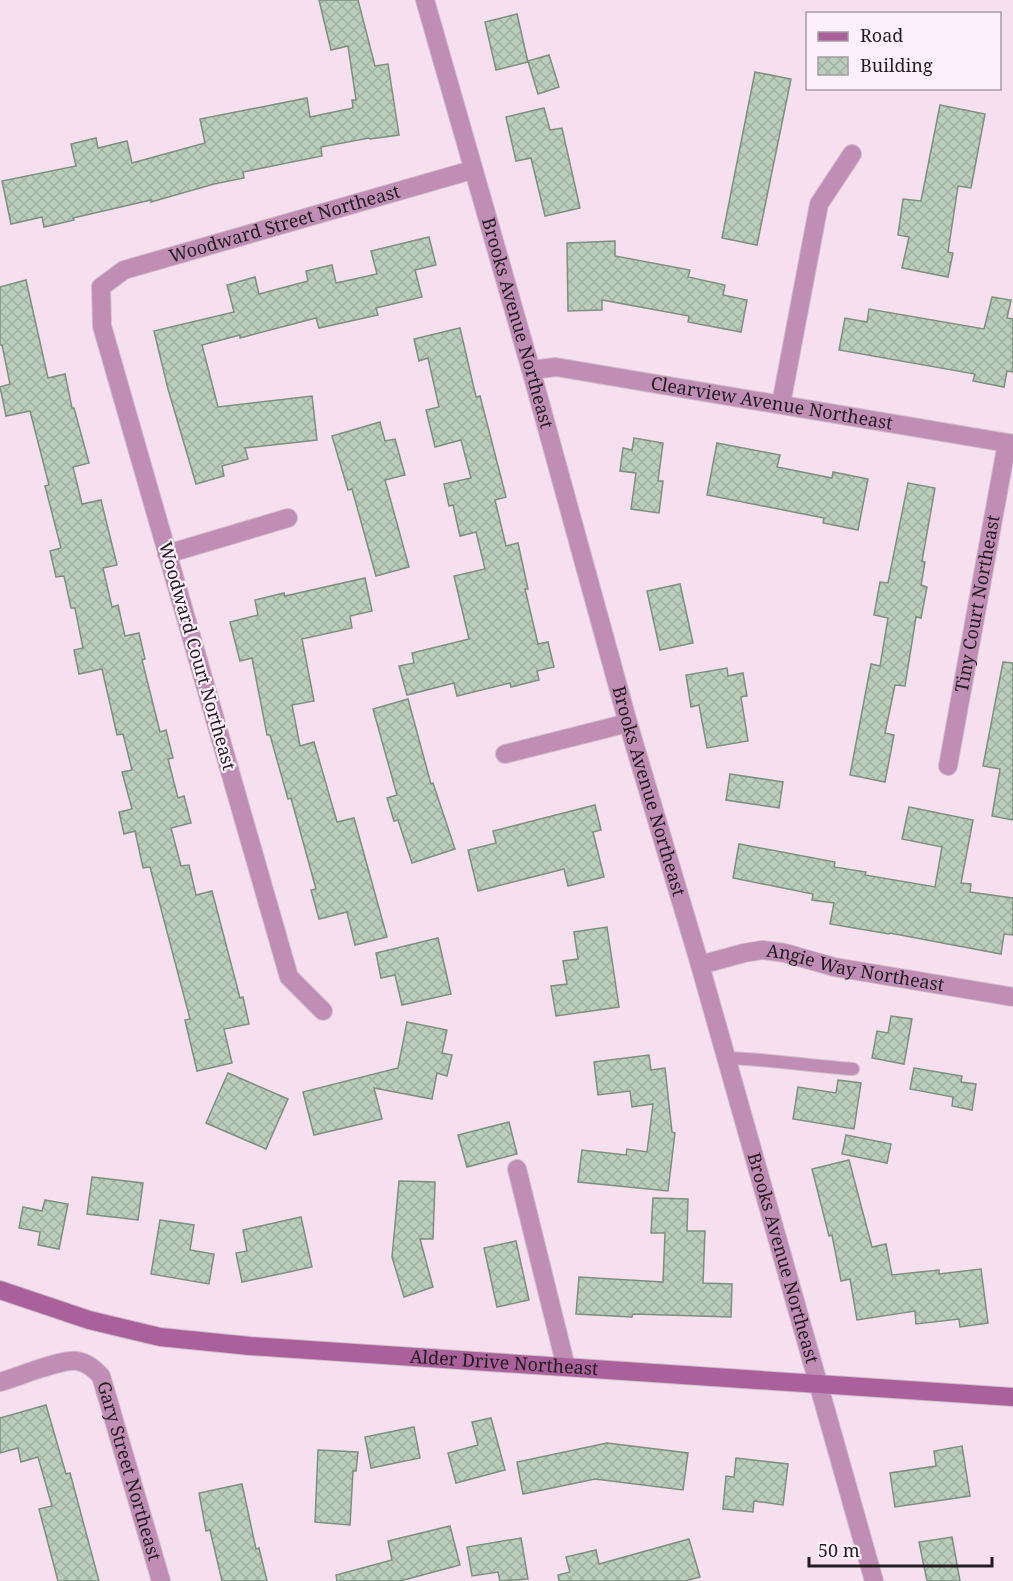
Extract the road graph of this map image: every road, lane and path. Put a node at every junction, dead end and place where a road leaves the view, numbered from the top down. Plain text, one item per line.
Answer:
1 (425, 0) edge
2 (852, 154) dead end
3 (472, 170) junction
4 (101, 287) joint
5 (531, 370) junction
6 (781, 404) junction
7 (1010, 444) edge
8 (288, 518) dead end
9 (167, 554) junction
10 (628, 723) junction
11 (505, 754) dead end
12 (948, 766) dead end
13 (700, 965) junction
14 (1013, 997) edge
15 (323, 1011) dead end
16 (726, 1058) junction
17 (853, 1069) dead end
18 (517, 1168) dead end
19 (1, 1294) edge
20 (566, 1366) junction
21 (0, 1383) edge
22 (819, 1384) junction
23 (1013, 1397) edge
24 (161, 1581) edge
25 (874, 1581) edge

1 - 3 street, Brooks Avenue Northeast
2 - 6 street
3 - 4 street, Woodward Street Northeast
3 - 5 street, Brooks Avenue Northeast
4 - 9 street, Woodward Court Northeast
5 - 6 street, Clearview Avenue Northeast
5 - 10 street, Brooks Avenue Northeast
6 - 7 street, Clearview Avenue Northeast
7 - 12 street, Tiny Court Northeast
8 - 9 street
9 - 15 street, Woodward Court Northeast
10 - 11 street
10 - 13 street, Brooks Avenue Northeast
13 - 14 street, Angie Way Northeast
13 - 16 street, Brooks Avenue Northeast
16 - 17 lane
16 - 22 street, Brooks Avenue Northeast
18 - 20 street
19 - 20 street, Alder Drive Northeast
20 - 22 street, Alder Drive Northeast
21 - 24 street, Gary Street Northeast
22 - 23 street, Alder Drive Northeast
22 - 25 street, Brooks Avenue Northeast

